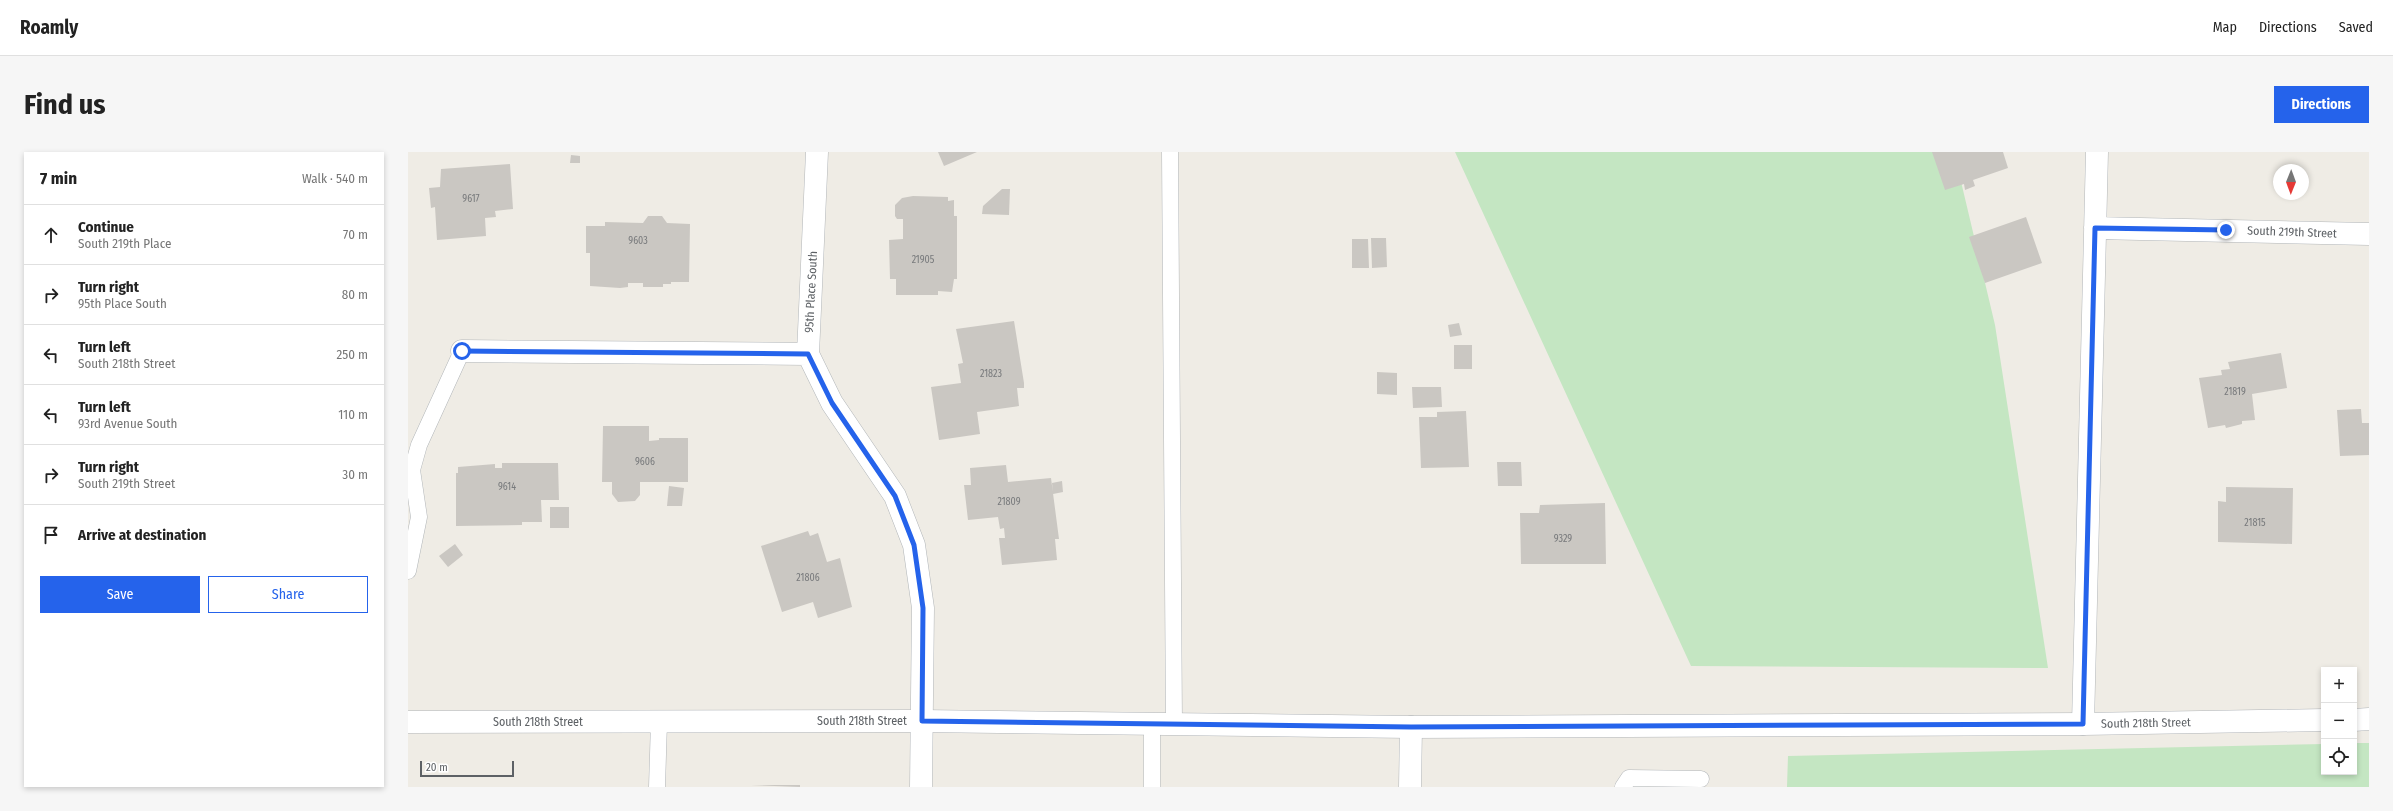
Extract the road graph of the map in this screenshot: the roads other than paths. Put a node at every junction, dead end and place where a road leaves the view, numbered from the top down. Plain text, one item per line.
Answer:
1 (817, 152) edge
2 (1170, 152) edge
3 (2097, 152) edge
4 (2095, 228) junction
5 (2369, 234) edge
6 (462, 351) joint
7 (808, 354) junction
8 (408, 571) edge
9 (2369, 719) edge
10 (2321, 720) edge
11 (2357, 720) edge
12 (922, 721) junction
13 (408, 722) edge
14 (659, 722) junction
15 (1163, 724) junction
16 (2083, 724) junction
17 (1411, 727) junction
18 (1701, 779) dead end
19 (657, 787) edge
20 (921, 787) edge
21 (1152, 787) edge
22 (1410, 787) edge
23 (1623, 787) edge

1 - 7 street, 95th Place South
2 - 15 lane
3 - 4 street
4 - 5 street, South 219th Street
4 - 16 street
6 - 7 street
6 - 8 lane
7 - 12 street, 95th Place South
9 - 11 street
10 - 16 street, South 218th Street
12 - 14 street, South 218th Street
12 - 15 street, South 218th Street
12 - 20 street, 95th Place South
13 - 14 street, South 218th Street
14 - 19 lane
15 - 17 street, South 218th Street
15 - 21 lane
16 - 17 street, South 218th Street
17 - 22 street
18 - 23 lane

